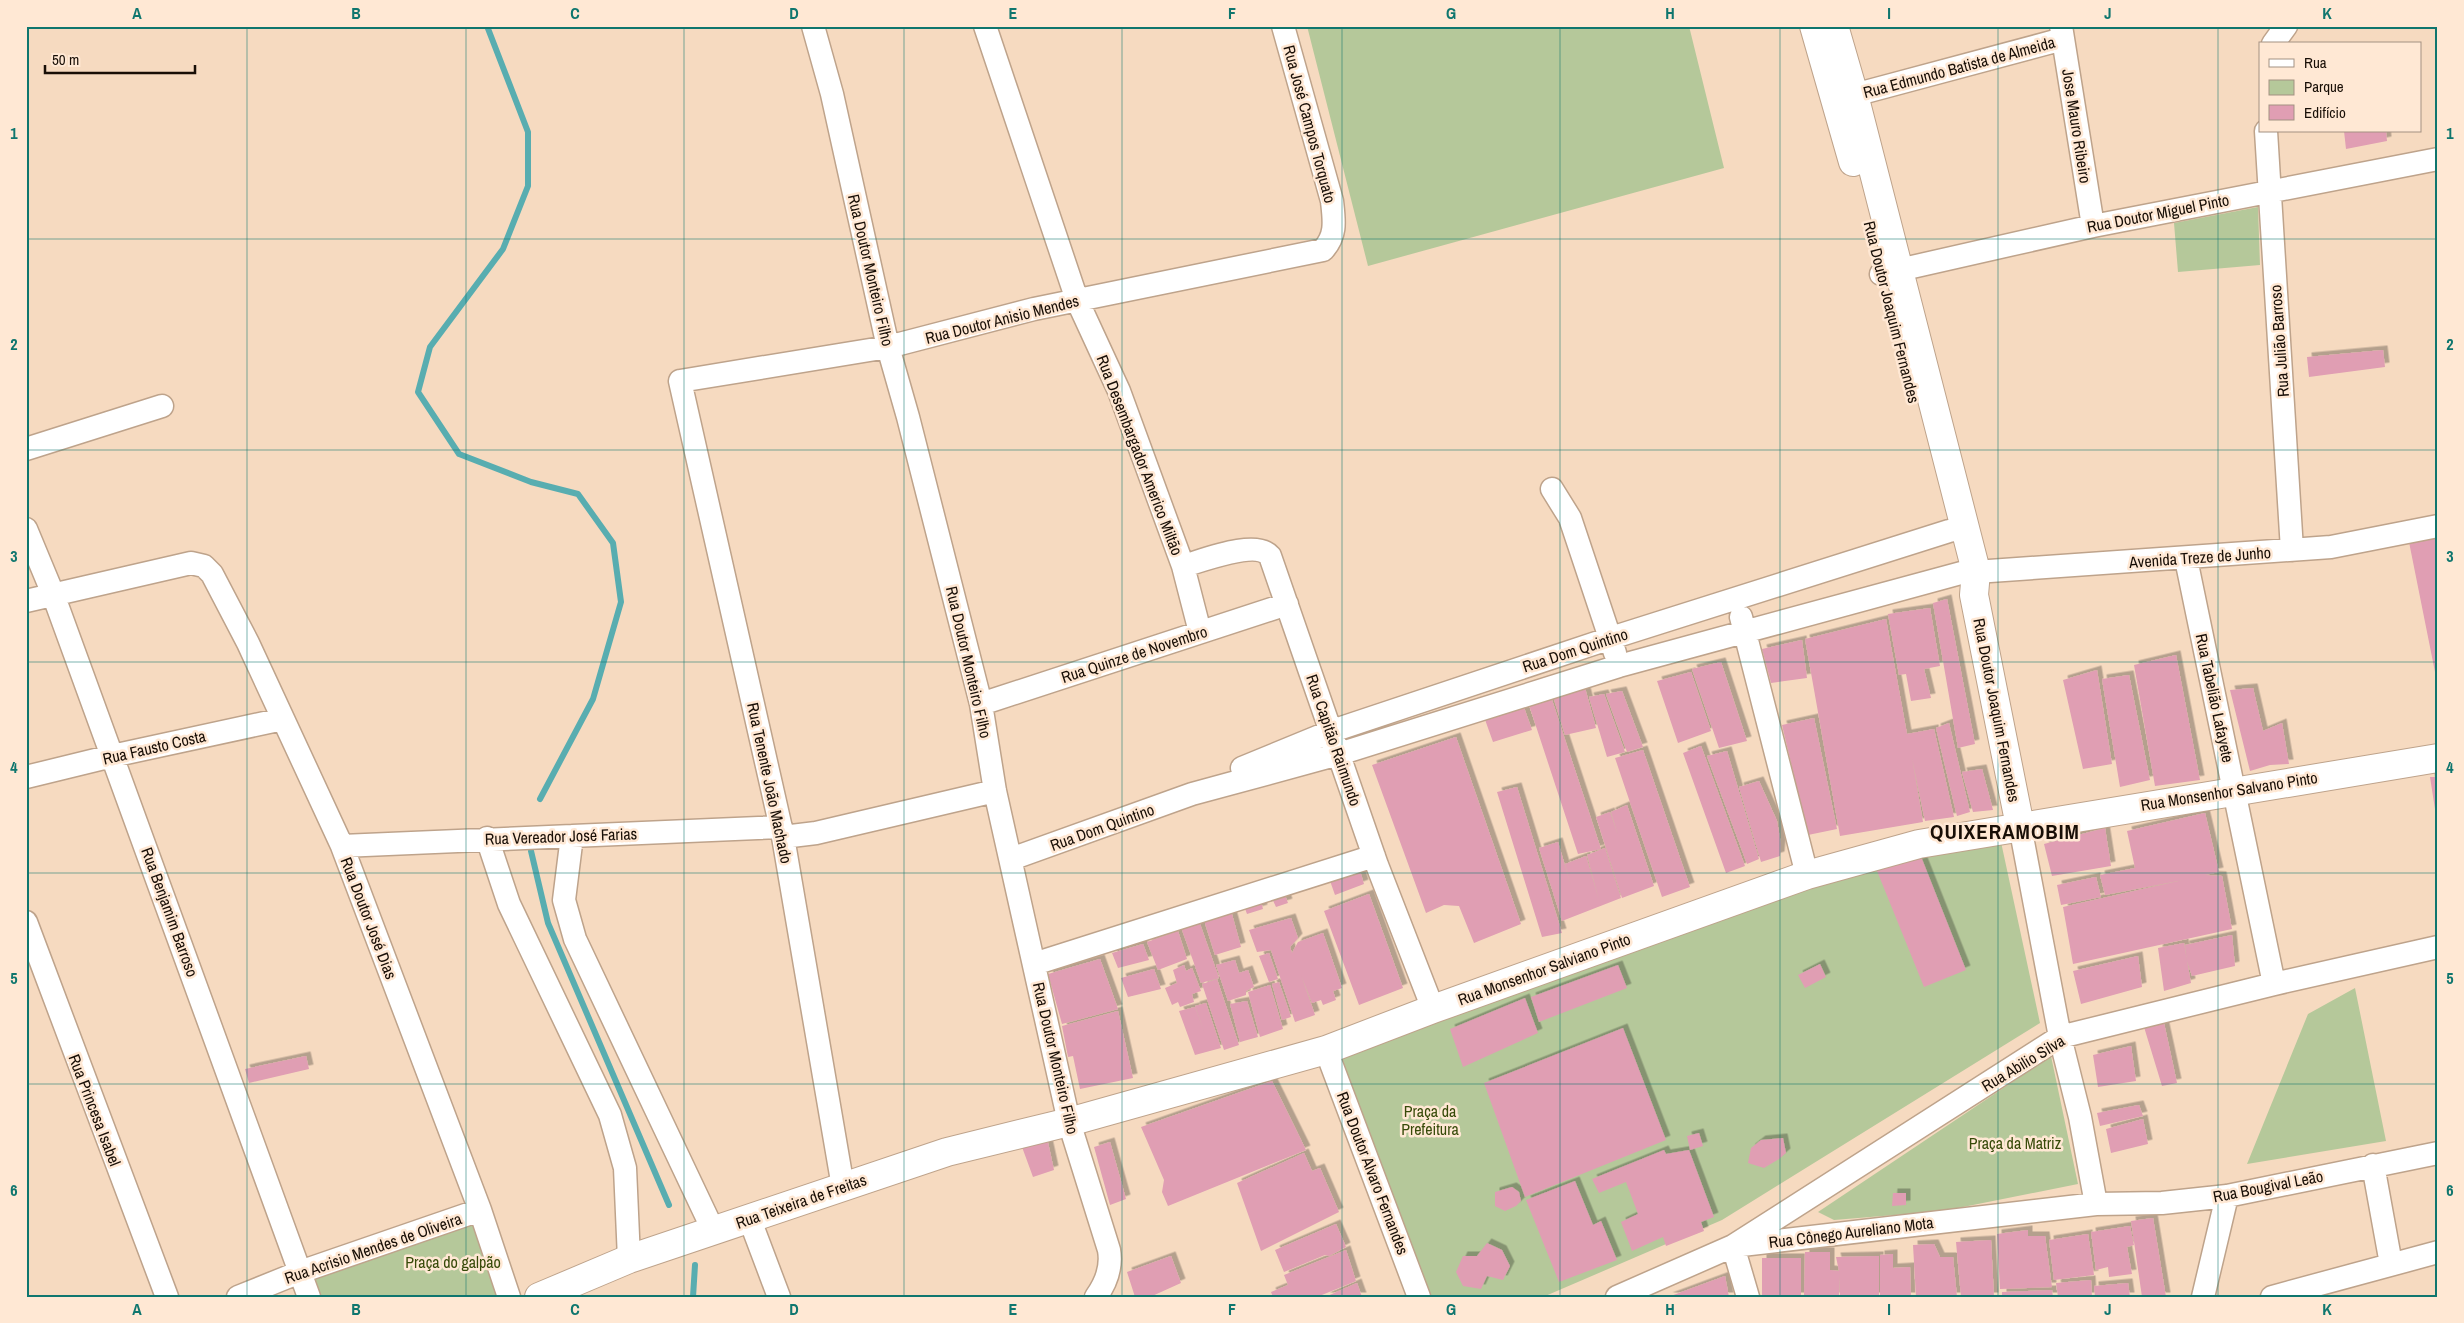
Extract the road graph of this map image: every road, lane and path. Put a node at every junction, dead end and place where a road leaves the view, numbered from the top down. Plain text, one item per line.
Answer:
1 (813, 26) edge
2 (985, 26) edge
3 (1283, 26) edge
4 (1814, 26) edge
5 (1834, 26) edge
6 (2286, 26) edge
7 (2062, 33) edge
8 (2274, 42) edge
9 (1854, 95) junction
10 (2266, 132) edge
11 (2438, 159) edge
12 (2269, 191) junction
13 (2093, 226) junction
14 (1323, 250) joint
15 (1890, 272) junction
16 (1077, 300) junction
17 (888, 347) junction
18 (680, 381) joint
19 (162, 406) dead end
20 (26, 449) edge
21 (1552, 489) dead end
22 (2438, 526) edge
23 (26, 529) edge
24 (1957, 530) junction
25 (2292, 550) junction
26 (2186, 559) junction
27 (1183, 566) junction
28 (1970, 580) junction
29 (53, 594) junction
30 (1736, 598) junction
31 (26, 601) edge
32 (1286, 604) junction
33 (1745, 631) junction
34 (1200, 632) junction
35 (1611, 638) junction
36 (1619, 666) junction
37 (981, 704) junction
38 (283, 719) junction
39 (1332, 731) junction
40 (1340, 754) junction
41 (112, 756) junction
42 (2438, 758) edge
43 (26, 777) edge
44 (2235, 791) junction
45 (995, 792) junction
46 (1192, 794) junction
47 (2020, 826) junction
48 (782, 832) junction
49 (572, 836) junction
50 (487, 838) junction
51 (342, 846) junction
52 (1374, 856) junction
53 (1011, 859) junction
54 (1807, 875) junction
55 (26, 922) edge
56 (2438, 947) edge
57 (1034, 964) junction
58 (2274, 984) junction
59 (1433, 1009) junction
60 (2060, 1037) junction
61 (1326, 1050) junction
62 (1069, 1122) junction
63 (2438, 1152) edge
64 (2373, 1165) junction
65 (843, 1187) junction
66 (2227, 1196) junction
67 (2096, 1204) junction
68 (480, 1210) junction
69 (750, 1220) junction
70 (713, 1230) junction
71 (1734, 1246) junction
72 (2438, 1252) edge
73 (630, 1260) junction
74 (2391, 1264) junction
75 (300, 1272) junction
76 (167, 1297) edge
77 (238, 1297) edge
78 (309, 1297) edge
79 (509, 1297) edge
80 (539, 1297) edge
81 (779, 1297) edge
82 (1096, 1297) edge
83 (1420, 1297) edge
84 (1616, 1297) edge
85 (1748, 1297) edge
86 (2203, 1297) edge
87 (2272, 1297) edge

1 - 17 street, Rua Doutor Monteiro Filho
2 - 16 street, Rua Desembargador Americo Miltão
3 - 14 street, Rua José Campos Torquato
4 - 15 street, Rua Doutor Joaquim Fernandes
5 - 9 street, Rua Doutor Joaquim Fernandes
6 - 8 street
7 - 9 street, Rua Edmundo Batista de Almeida
7 - 13 street, Jose Mauro Ribeiro
9 - 15 street, Rua Doutor Joaquim Fernandes
10 - 12 street, Rua Julião Barroso
11 - 12 street, Rua Doutor Miguel Pinto
12 - 13 street, Rua Doutor Miguel Pinto
12 - 25 street, Rua Julião Barroso
13 - 15 street, Rua Doutor Miguel Pinto
14 - 16 street, Rua Doutor Anisio Mendes
15 - 24 street, Rua Doutor Joaquim Fernandes
16 - 17 street, Rua Doutor Anisio Mendes
16 - 27 street, Rua Desembargador Americo Miltão
17 - 18 street, Rua Doutor Anisio Mendes
17 - 37 street, Rua Doutor Monteiro Filho
18 - 48 street, Rua Tenente João Machado
19 - 20 street
21 - 35 street
22 - 25 street, Avenida Treze de Junho
23 - 29 street, Rua Benjamim Barroso
24 - 28 street, Rua Doutor Joaquim Fernandes
24 - 30 street, Rua Dom Quintino
25 - 26 street, Avenida Treze de Junho
26 - 28 street, Avenida Treze de Junho
26 - 44 street, Rua Tabelião Lafayete
27 - 32 street, Rua Capitão Raimundo
27 - 34 street, Rua Desembargador Americo Miltão
28 - 33 street, Rua Dom Quintino
28 - 47 street, Rua Doutor Joaquim Fernandes
29 - 31 street
29 - 38 street, Rua Doutor José Dias
29 - 41 street, Rua Benjamim Barroso
30 - 33 street
30 - 35 street, Rua Dom Quintino
32 - 34 street, Rua Quinze de Novembro
32 - 39 street, Rua Capitão Raimundo
33 - 36 street, Rua Dom Quintino
33 - 54 street
34 - 37 street, Rua Quinze de Novembro
35 - 36 street
35 - 39 street, Rua Dom Quintino
36 - 40 street, Rua Dom Quintino
37 - 45 street, Rua Doutor Monteiro Filho
38 - 41 street, Rua Fausto Costa
38 - 51 street, Rua Doutor José Dias
39 - 40 street, Rua Capitão Raimundo
39 - 46 street, Rua Dom Quintino
40 - 46 street, Rua Dom Quintino
40 - 52 street, Rua Capitão Raimundo
41 - 43 street, Rua Fausto Costa
41 - 75 street, Rua Benjamim Barroso
42 - 44 street, Rua Monsenhor Salvano Pinto
44 - 47 street, Rua Monsenhor Salvano Pinto
44 - 58 street, Rua Tabelião Lafayete
45 - 48 street, Rua Vereador José Farias
45 - 53 street, Rua Doutor Monteiro Filho
46 - 53 street, Rua Dom Quintino
47 - 54 street, Rua Monsenhor Salviano Pinto
47 - 60 street
48 - 49 street, Rua Vereador José Farias
48 - 65 street, Rua Tenente João Machado
49 - 50 street, Rua Vereador José Farias
49 - 70 street
50 - 51 street, Rua Vereador José Farias
50 - 73 street
51 - 68 street, Rua Doutor José Dias
52 - 57 street
52 - 59 street, Rua Capitão Raimundo
53 - 57 street, Rua Doutor Monteiro Filho
54 - 59 street, Rua Monsenhor Salviano Pinto
55 - 76 street, Rua Princesa Isabel
56 - 58 street, Rua Abilio Silva
57 - 62 street, Rua Doutor Monteiro Filho
58 - 60 street, Rua Abilio Silva
59 - 61 street, Rua Monsenhor Salviano Pinto
60 - 67 street
60 - 71 street, Rua Abilio Silva
61 - 62 street, Rua Monsenhor Salviano Pinto
61 - 83 street, Rua Doutor Alvaro Fernandes
62 - 65 street, Rua Teixeira de Freitas
62 - 82 street, Rua Doutor Monteiro Filho
63 - 64 street, Rua Bougival Leão
64 - 66 street, Rua Bougival Leão
64 - 74 street
65 - 69 street, Rua Teixeira de Freitas
66 - 67 street, Rua Bougival Leão
66 - 86 street
67 - 71 street, Rua Cônego Aureliano Mota
68 - 75 street, Rua Acrisio Mendes de Oliveira
68 - 79 street, Rua Doutor José Dias
69 - 70 street, Rua Teixeira de Freitas
69 - 81 street
70 - 73 street, Rua Teixeira de Freitas
71 - 84 street, Rua Cônego Aureliano Mota
71 - 85 street
72 - 74 street
73 - 80 street, Rua Teixeira de Freitas
74 - 87 street
75 - 77 street, Rua Acrisio Mendes de Oliveira
75 - 78 street, Rua Benjamim Barroso

